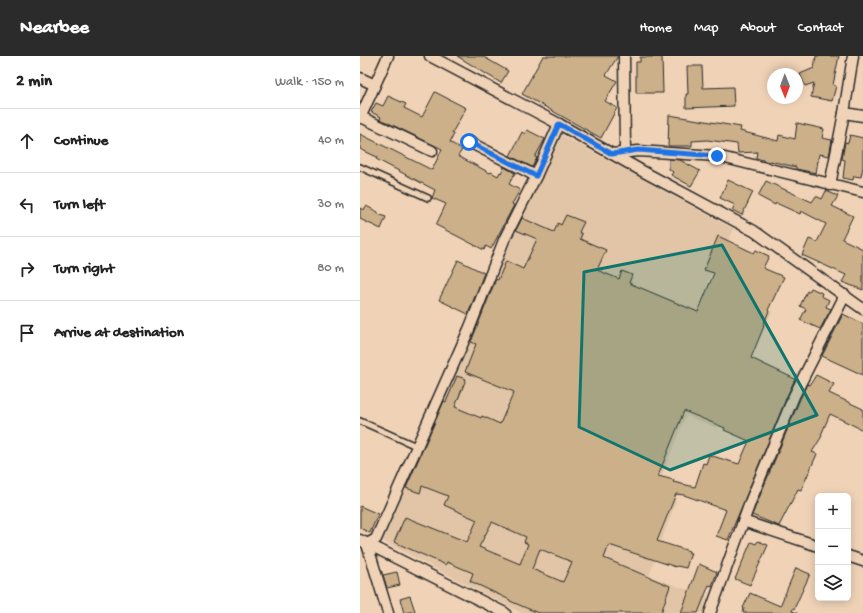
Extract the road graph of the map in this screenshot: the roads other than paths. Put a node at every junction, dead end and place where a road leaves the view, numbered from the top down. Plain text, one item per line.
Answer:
1 (388, 56) edge
2 (430, 56) edge
3 (624, 56) edge
4 (853, 56) edge
5 (360, 78) edge
6 (375, 85) junction
7 (844, 112) junction
8 (863, 116) edge
9 (360, 118) edge
10 (559, 124) junction
11 (469, 142) dead end
12 (432, 151) dead end
13 (625, 151) junction
14 (612, 154) junction
15 (360, 168) edge
16 (536, 176) junction
17 (830, 185) junction
18 (863, 192) edge
19 (428, 198) dead end
20 (845, 295) junction
21 (863, 309) edge
22 (360, 421) edge
23 (416, 446) junction
24 (743, 521) junction
25 (364, 542) edge
26 (815, 545) edge
27 (851, 557) edge
28 (863, 561) edge
29 (388, 613) edge
30 (504, 613) edge
31 (710, 613) edge

1 - 6 street
2 - 10 street
3 - 13 street
4 - 7 street
5 - 6 street
6 - 9 street
7 - 8 street
7 - 17 street
9 - 12 street
10 - 14 street
10 - 16 street
11 - 16 street
13 - 14 street
13 - 17 street
14 - 20 street
15 - 19 lane
16 - 23 street
17 - 18 street
20 - 21 street
20 - 24 street
22 - 23 lane
23 - 25 street
24 - 26 street
24 - 31 street
25 - 29 street
25 - 30 street
27 - 28 street

